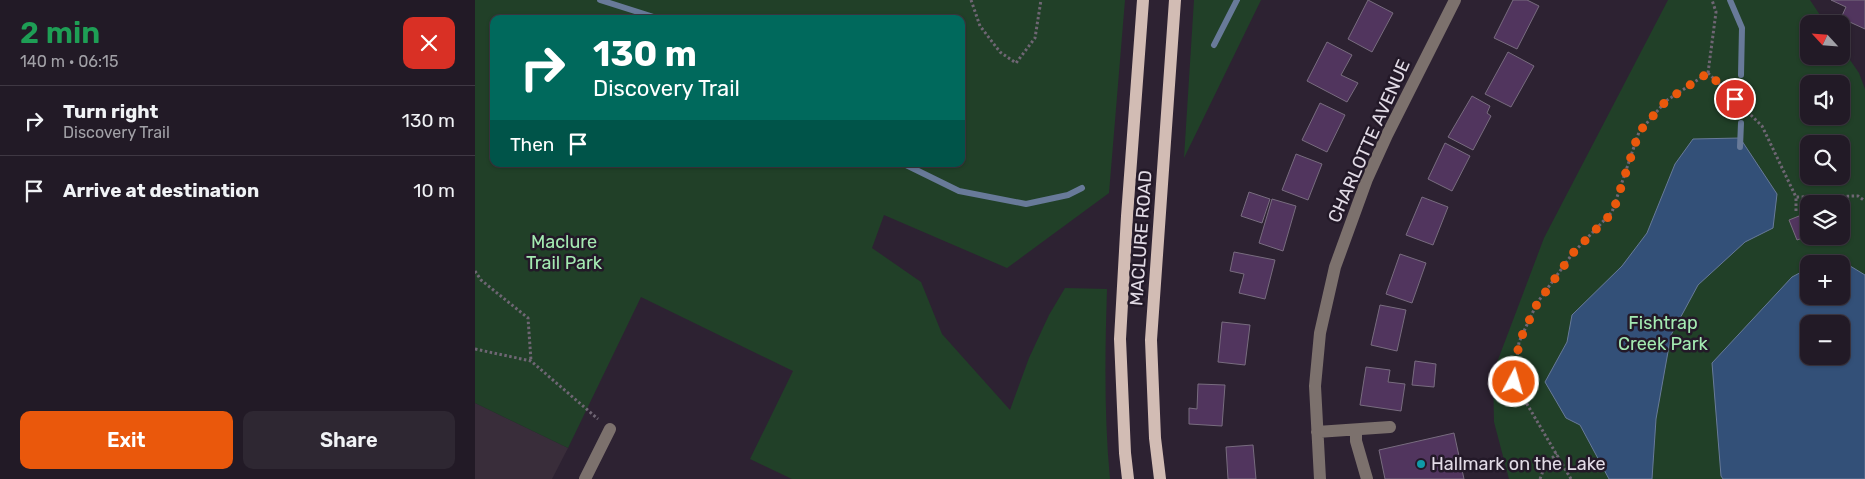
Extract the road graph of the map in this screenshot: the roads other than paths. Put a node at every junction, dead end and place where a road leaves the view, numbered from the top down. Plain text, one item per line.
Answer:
1 (1143, 0) edge
2 (1175, 0) edge
3 (1455, 0) edge
4 (1390, 427) dead end
5 (610, 429) road end
6 (1356, 430) junction
7 (1317, 432) junction
8 (585, 479) edge
9 (1128, 479) edge
10 (1160, 479) edge
11 (1319, 479) edge
12 (1367, 479) edge

1 - 9 main road, MACLURE ROAD
2 - 10 main road, MACLURE ROAD
3 - 7 street, CHARLOTTE AVENUE
4 - 6 street
5 - 8 street
6 - 7 street
6 - 12 street
7 - 11 street, CHARLOTTE AVENUE

